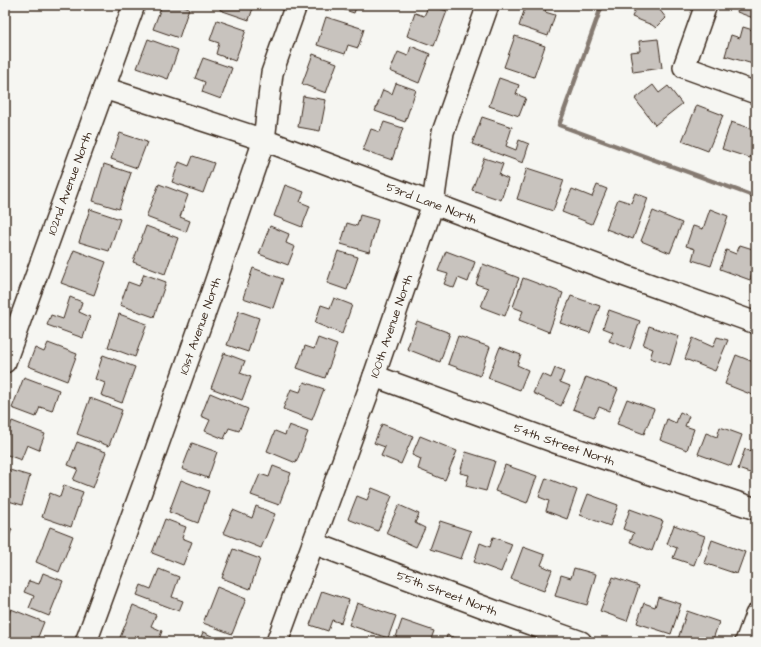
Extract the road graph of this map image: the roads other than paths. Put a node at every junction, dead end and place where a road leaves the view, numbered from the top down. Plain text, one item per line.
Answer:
1 (134, 5) edge
2 (296, 5) edge
3 (488, 5) edge
4 (706, 5) edge
5 (104, 88) junction
6 (756, 93) edge
7 (264, 140) junction
8 (433, 204) junction
9 (756, 323) edge
10 (5, 362) edge
11 (374, 376) junction
12 (756, 509) edge
13 (313, 543) junction
14 (756, 615) edge
15 (86, 642) edge
16 (277, 642) edge
17 (581, 642) edge
18 (746, 642) edge

1 - 5 street, 102nd Avenue North
2 - 7 street, 101st Avenue North
3 - 8 street, 100th Avenue North
4 - 6 street
5 - 7 street, 53rd Lane North
5 - 10 street, 102nd Avenue North
7 - 8 street, 53rd Lane North
7 - 15 street, 101st Avenue North
8 - 9 street, 53rd Lane North
8 - 11 street, 100th Avenue North
11 - 12 street, 54th Street North
11 - 13 street, 100th Avenue North
13 - 16 street, 100th Avenue North
13 - 17 street, 55th Street North
14 - 18 street

